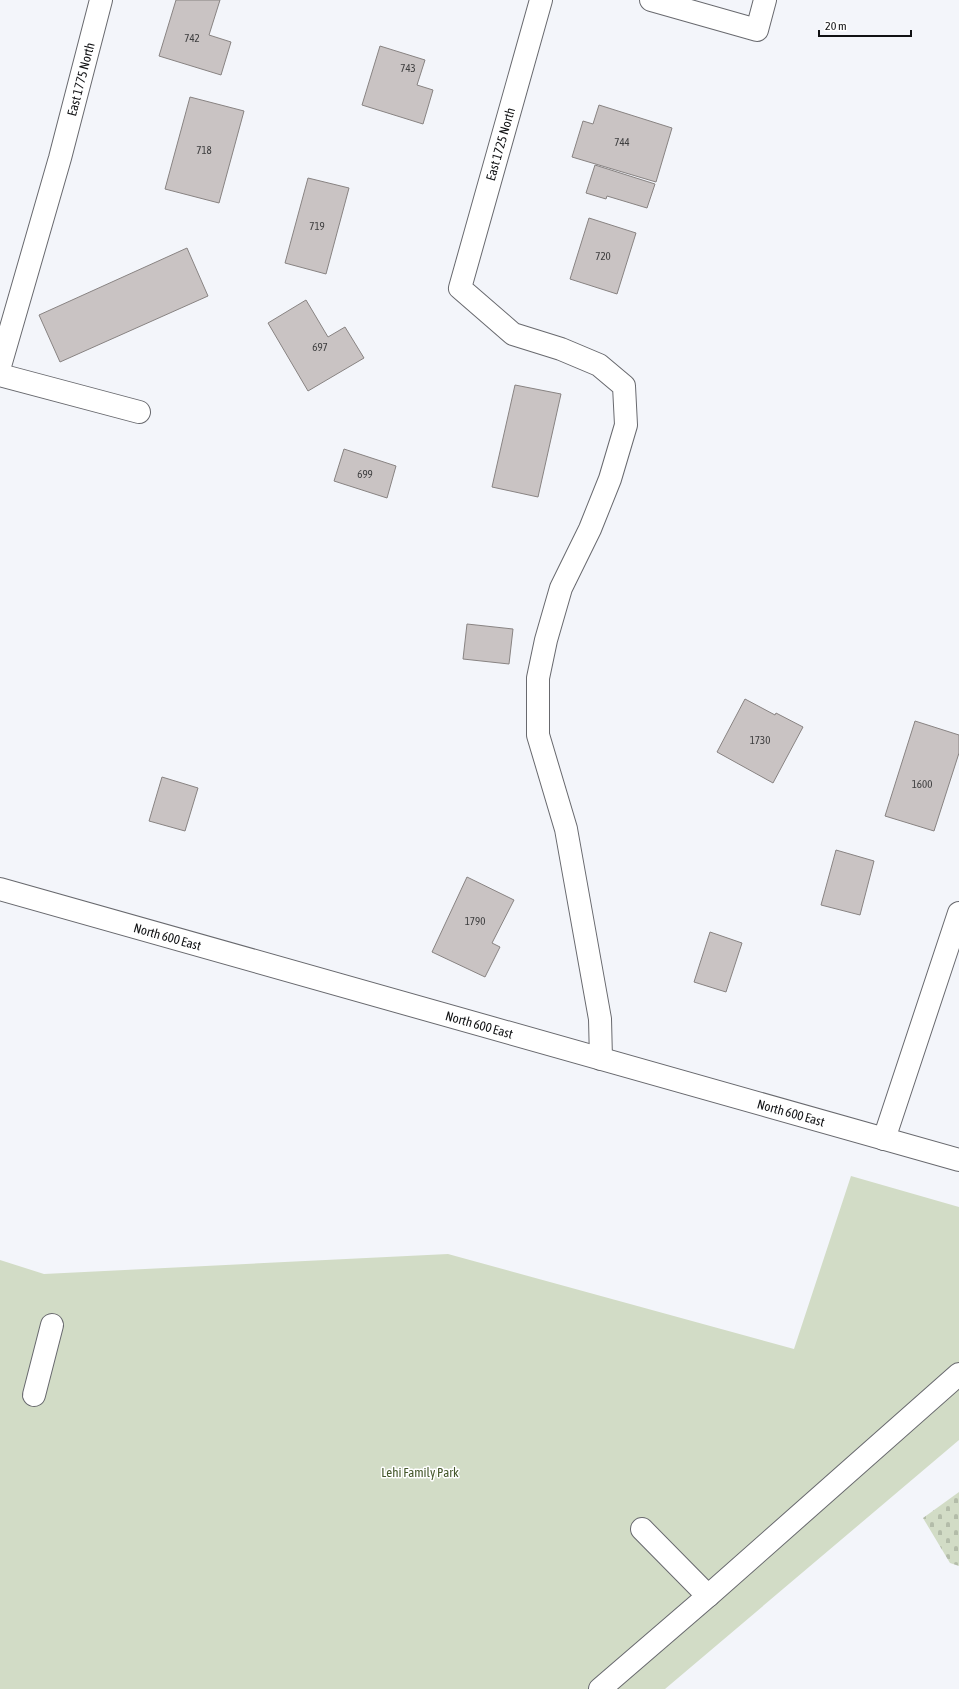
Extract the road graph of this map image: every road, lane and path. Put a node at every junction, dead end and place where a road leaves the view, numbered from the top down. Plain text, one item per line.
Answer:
1 (101, 0) edge
2 (541, 0) edge
3 (651, 0) edge
4 (765, 0) edge
5 (0, 366) edge
6 (0, 375) edge
7 (139, 412) dead end
8 (0, 889) edge
9 (959, 913) edge
10 (601, 1059) junction
11 (884, 1139) junction
12 (959, 1160) edge
13 (52, 1325) dead end
14 (959, 1374) edge
15 (34, 1395) dead end
16 (642, 1529) dead end
17 (708, 1596) junction
18 (600, 1689) edge

1 - 5 street, East 1775 North
2 - 10 street, East 1725 North
3 - 4 street
6 - 7 street
8 - 10 street, North 600 East
9 - 11 street
10 - 11 street, North 600 East
11 - 12 street, North 600 East
13 - 15 street
14 - 17 street
16 - 17 street
17 - 18 street

